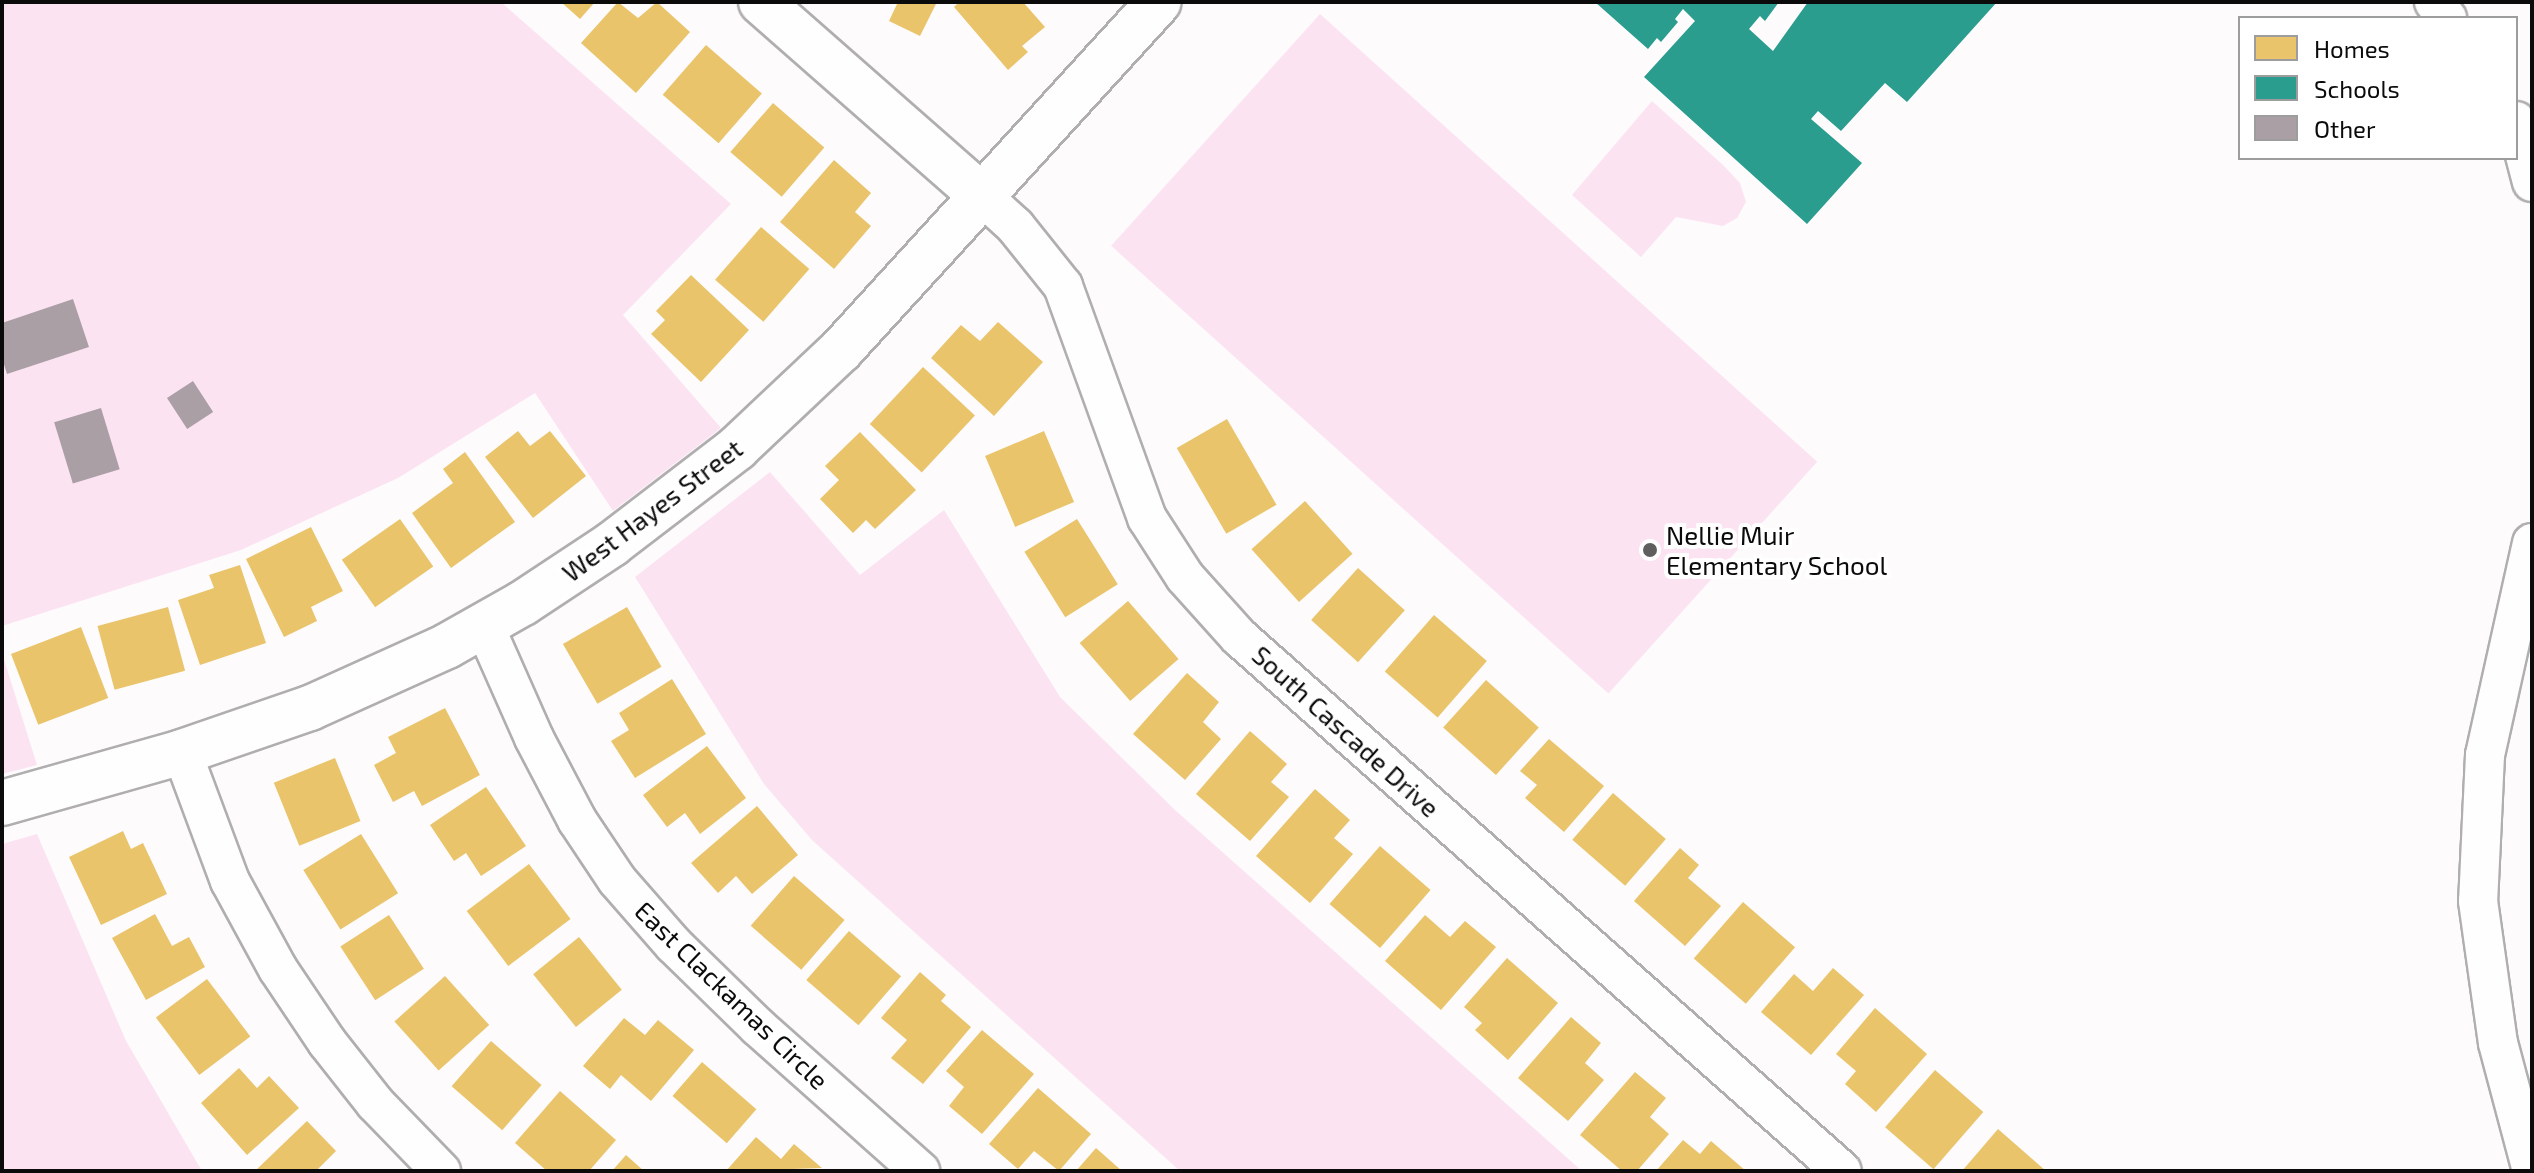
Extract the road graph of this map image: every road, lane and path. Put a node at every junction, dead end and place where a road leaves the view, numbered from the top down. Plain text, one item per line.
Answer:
1 (761, 2) edge
2 (1159, 2) edge
3 (2518, 129) edge
4 (2532, 182) edge
5 (982, 196) junction
6 (2532, 543) edge
7 (484, 625) junction
8 (182, 752) junction
9 (2, 803) edge
10 (441, 1171) edge
11 (920, 1171) edge
12 (1842, 1171) edge
13 (2532, 1171) edge

1 - 5 street
2 - 5 street, West Hayes Street
3 - 4 street
5 - 7 street, West Hayes Street
5 - 12 street, South Cascade Drive
6 - 13 street
7 - 8 street, West Hayes Street
7 - 11 street, East Clackamas Circle
8 - 9 street, West Hayes Street
8 - 10 street

